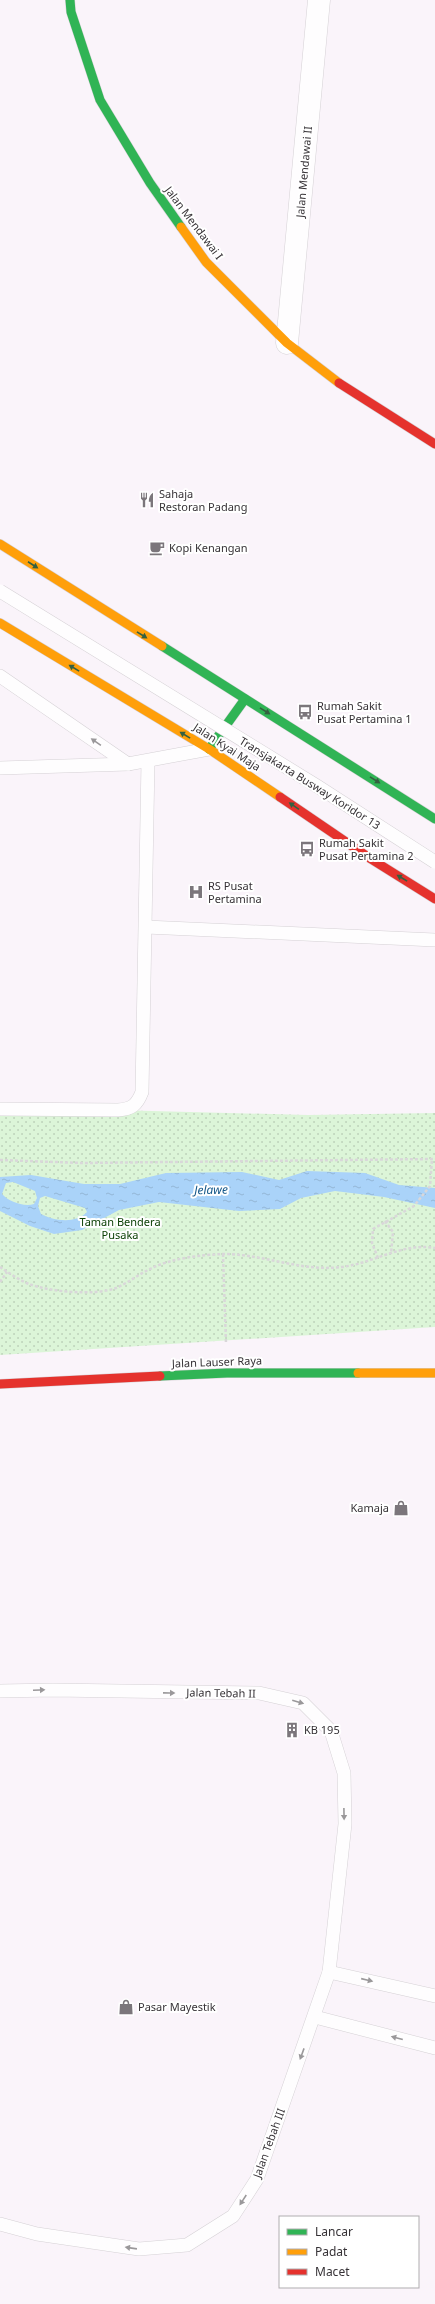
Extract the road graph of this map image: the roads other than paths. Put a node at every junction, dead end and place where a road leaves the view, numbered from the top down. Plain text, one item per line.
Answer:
1 (70, 0) edge
2 (319, 0) edge
3 (287, 343) junction
4 (435, 444) edge
5 (0, 544) edge
6 (0, 591) edge
7 (0, 623) edge
8 (0, 676) edge
9 (245, 699) junction
10 (209, 749) junction
11 (148, 761) junction
12 (128, 764) junction
13 (0, 768) edge
14 (435, 819) edge
15 (435, 862) edge
16 (435, 899) edge
17 (146, 927) junction
18 (435, 940) edge
19 (0, 1109) edge
20 (435, 1372) edge
21 (0, 1384) edge
22 (0, 1691) edge
23 (329, 1972) junction
24 (435, 1996) edge
25 (315, 2017) junction
26 (435, 2048) edge
27 (0, 2224) edge

1 - 3 main road, Jalan Mendawai I
2 - 3 street, Jalan Mendawai II
3 - 4 main road, Jalan Mendawai I
5 -> 9 main road
6 - 15 lane, Transjakarta Busway Koridor 13, bridge
10 -> 7 main road, Jalan Kyai Maja
12 -> 8 lane
9 - 10 main road
9 -> 14 main road
10 - 11 lane
16 -> 10 main road, Jalan Kyai Maja
11 - 12 lane
11 - 17 lane
12 - 13 lane
17 - 18 lane
17 - 19 lane
20 - 21 main road, Jalan Lauser Raya
22 -> 23 lane, Jalan Tebah II
23 -> 24 lane
23 - 25 lane, Jalan Tebah II
26 -> 25 lane
25 -> 27 lane, Jalan Tebah III

